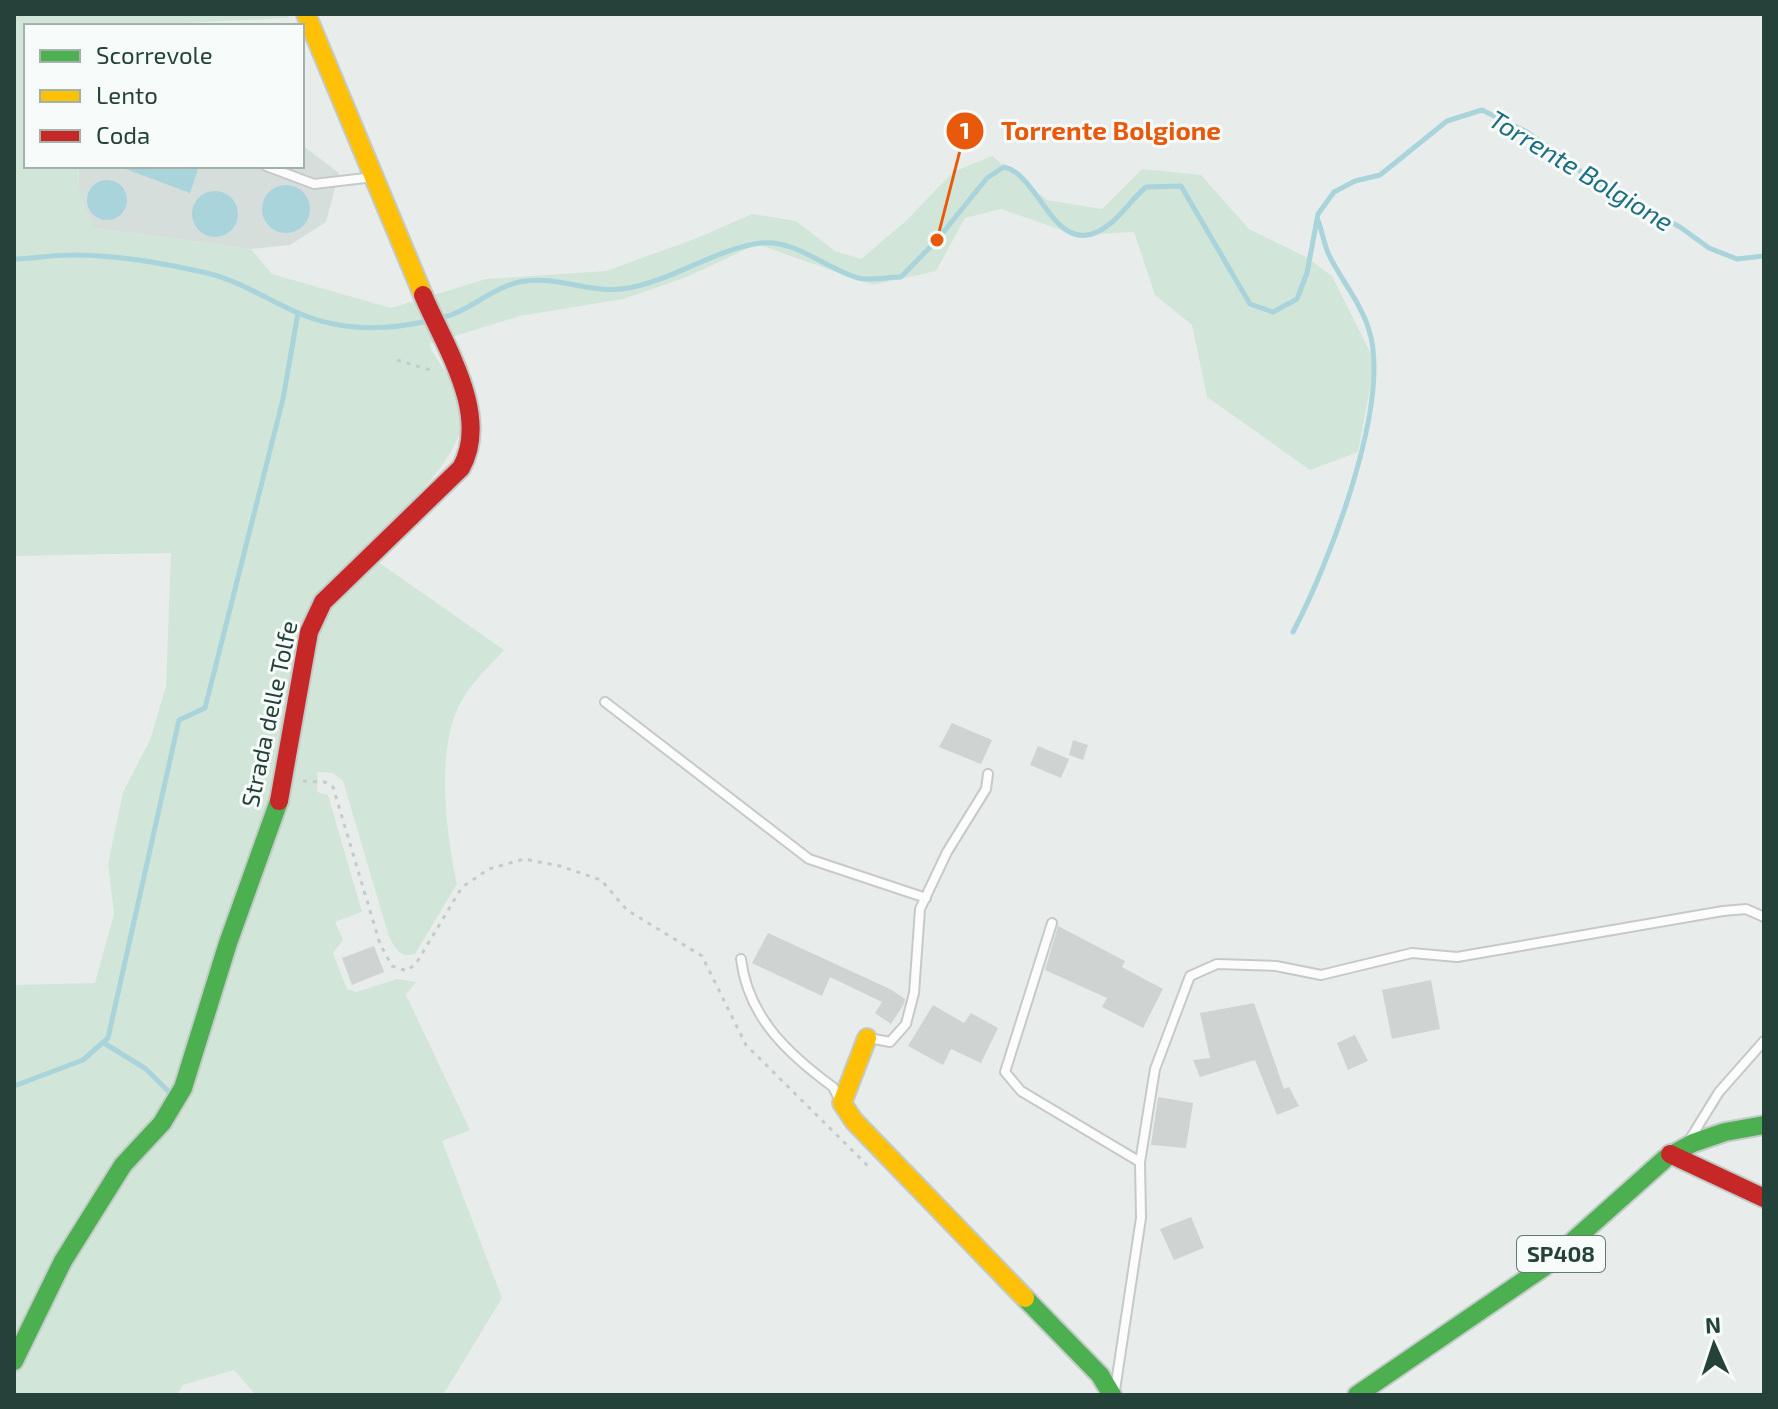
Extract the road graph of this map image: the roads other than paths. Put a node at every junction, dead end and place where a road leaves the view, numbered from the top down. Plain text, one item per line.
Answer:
1 (306, 14) edge
2 (271, 168) edge
3 (375, 177) junction
4 (605, 702) dead end
5 (988, 774) dead end
6 (926, 898) junction
7 (1764, 917) edge
8 (1052, 923) dead end
9 (741, 959) dead end
10 (867, 1038) joint
11 (1764, 1041) edge
12 (842, 1103) junction
13 (1764, 1125) edge
14 (1688, 1143) junction
15 (1670, 1154) junction
16 (1140, 1162) junction
17 (1764, 1198) edge
18 (14, 1361) edge
19 (1113, 1395) edge
20 (1357, 1395) edge

1 - 3 street, Strada delle Tolfe
2 - 3 lane
3 - 18 street, Strada delle Tolfe
4 - 6 lane
5 - 6 lane
6 - 10 lane
7 - 16 lane
8 - 16 lane
9 - 12 lane
10 - 12 street
11 - 14 lane
12 - 19 street
13 - 14 street, SP408
14 - 15 street, SP408
15 - 17 street
15 - 20 street, SP408
16 - 19 lane

